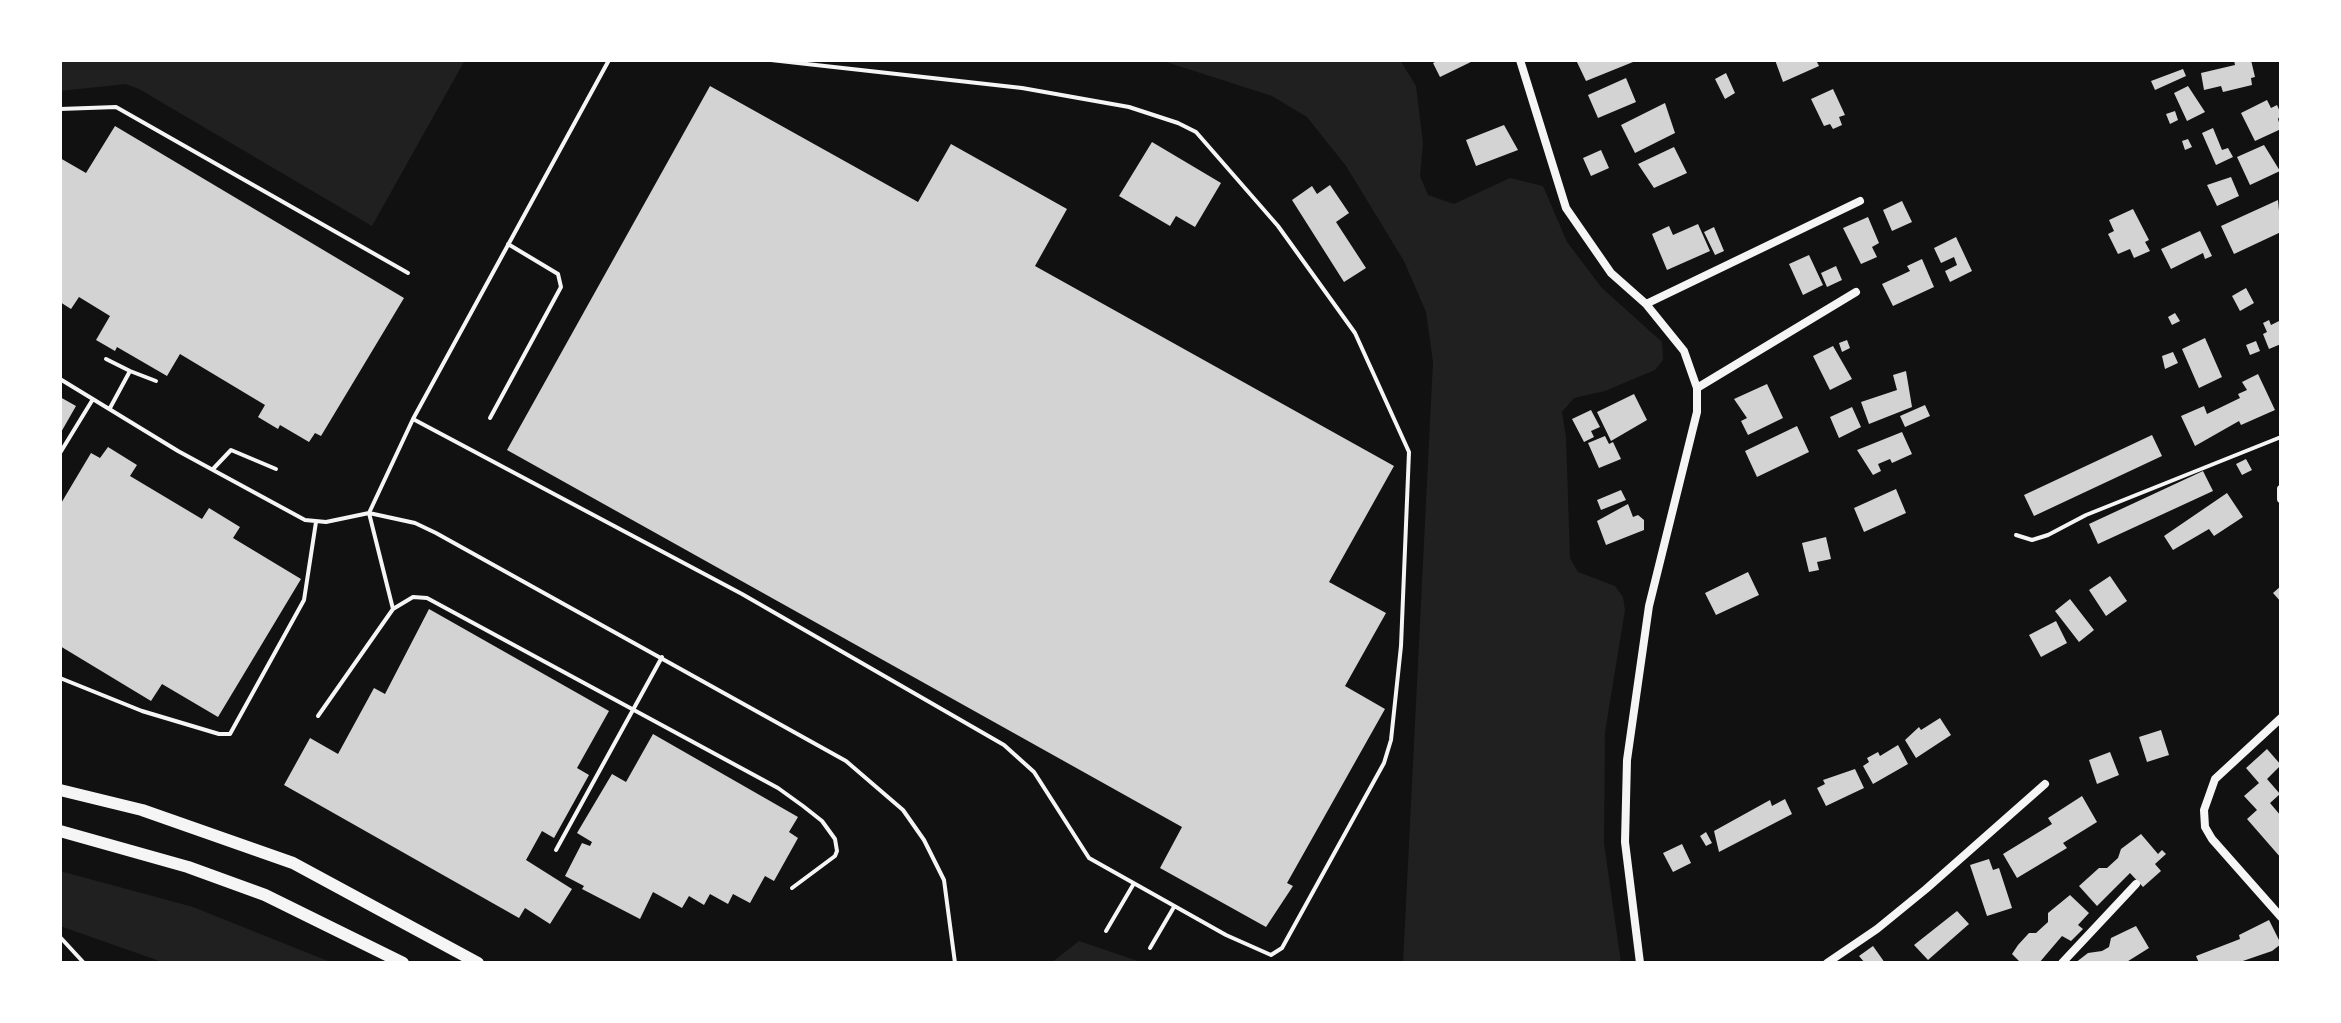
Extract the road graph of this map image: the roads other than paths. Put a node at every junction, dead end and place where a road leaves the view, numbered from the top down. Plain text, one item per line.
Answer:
1 (609, 60) edge
2 (771, 60) edge
3 (1520, 60) edge
4 (60, 109) edge
5 (1860, 201) dead end
6 (508, 244) junction
7 (408, 273) dead end
8 (1856, 292) dead end
9 (1646, 304) junction
10 (106, 359) dead end
11 (130, 371) junction
12 (60, 379) edge
13 (156, 381) dead end
14 (1697, 388) junction
15 (93, 399) junction
16 (110, 408) junction
17 (490, 418) dead end
18 (413, 419) junction
19 (2281, 437) edge
20 (60, 453) edge
21 (213, 469) junction
22 (276, 469) dead end
23 (2281, 489) edge
24 (2281, 499) edge
25 (369, 513) junction
26 (316, 522) junction
27 (2016, 535) dead end
28 (393, 609) junction
29 (662, 657) junction
30 (60, 678) edge
31 (633, 710) junction
32 (318, 716) dead end
33 (2281, 718) edge
34 (2045, 784) dead end
35 (60, 790) edge
36 (60, 831) edge
37 (556, 850) dead end
38 (2136, 884) dead end
39 (1133, 885) junction
40 (792, 888) dead end
41 (1174, 907) junction
42 (2281, 917) edge
43 (1106, 931) dead end
44 (60, 937) edge
45 (1150, 948) dead end
46 (84, 963) edge
47 (403, 963) edge
48 (478, 963) edge
49 (955, 963) edge
50 (1640, 963) edge
51 (1827, 963) edge
52 (2062, 963) edge

1 - 6 lane
2 - 41 lane
3 - 9 street
4 - 7 lane
5 - 9 street
6 - 17 lane
6 - 18 lane
8 - 14 street
9 - 14 street
10 - 11 lane
11 - 13 lane
11 - 16 lane
12 - 15 lane
14 - 50 street
15 - 16 lane
15 - 20 lane
16 - 21 lane
18 - 25 lane
18 - 39 lane
19 - 27 lane
21 - 22 lane
21 - 26 lane
23 - 24 street
25 - 26 lane
25 - 28 lane
25 - 29 lane
26 - 30 lane
28 - 31 lane
28 - 32 lane
29 - 31 lane
29 - 49 lane
31 - 37 lane
31 - 40 lane
33 - 42 street
34 - 51 street
35 - 48 main road
36 - 47 main road
38 - 52 street
39 - 41 lane
39 - 43 lane
41 - 45 lane
44 - 46 lane

